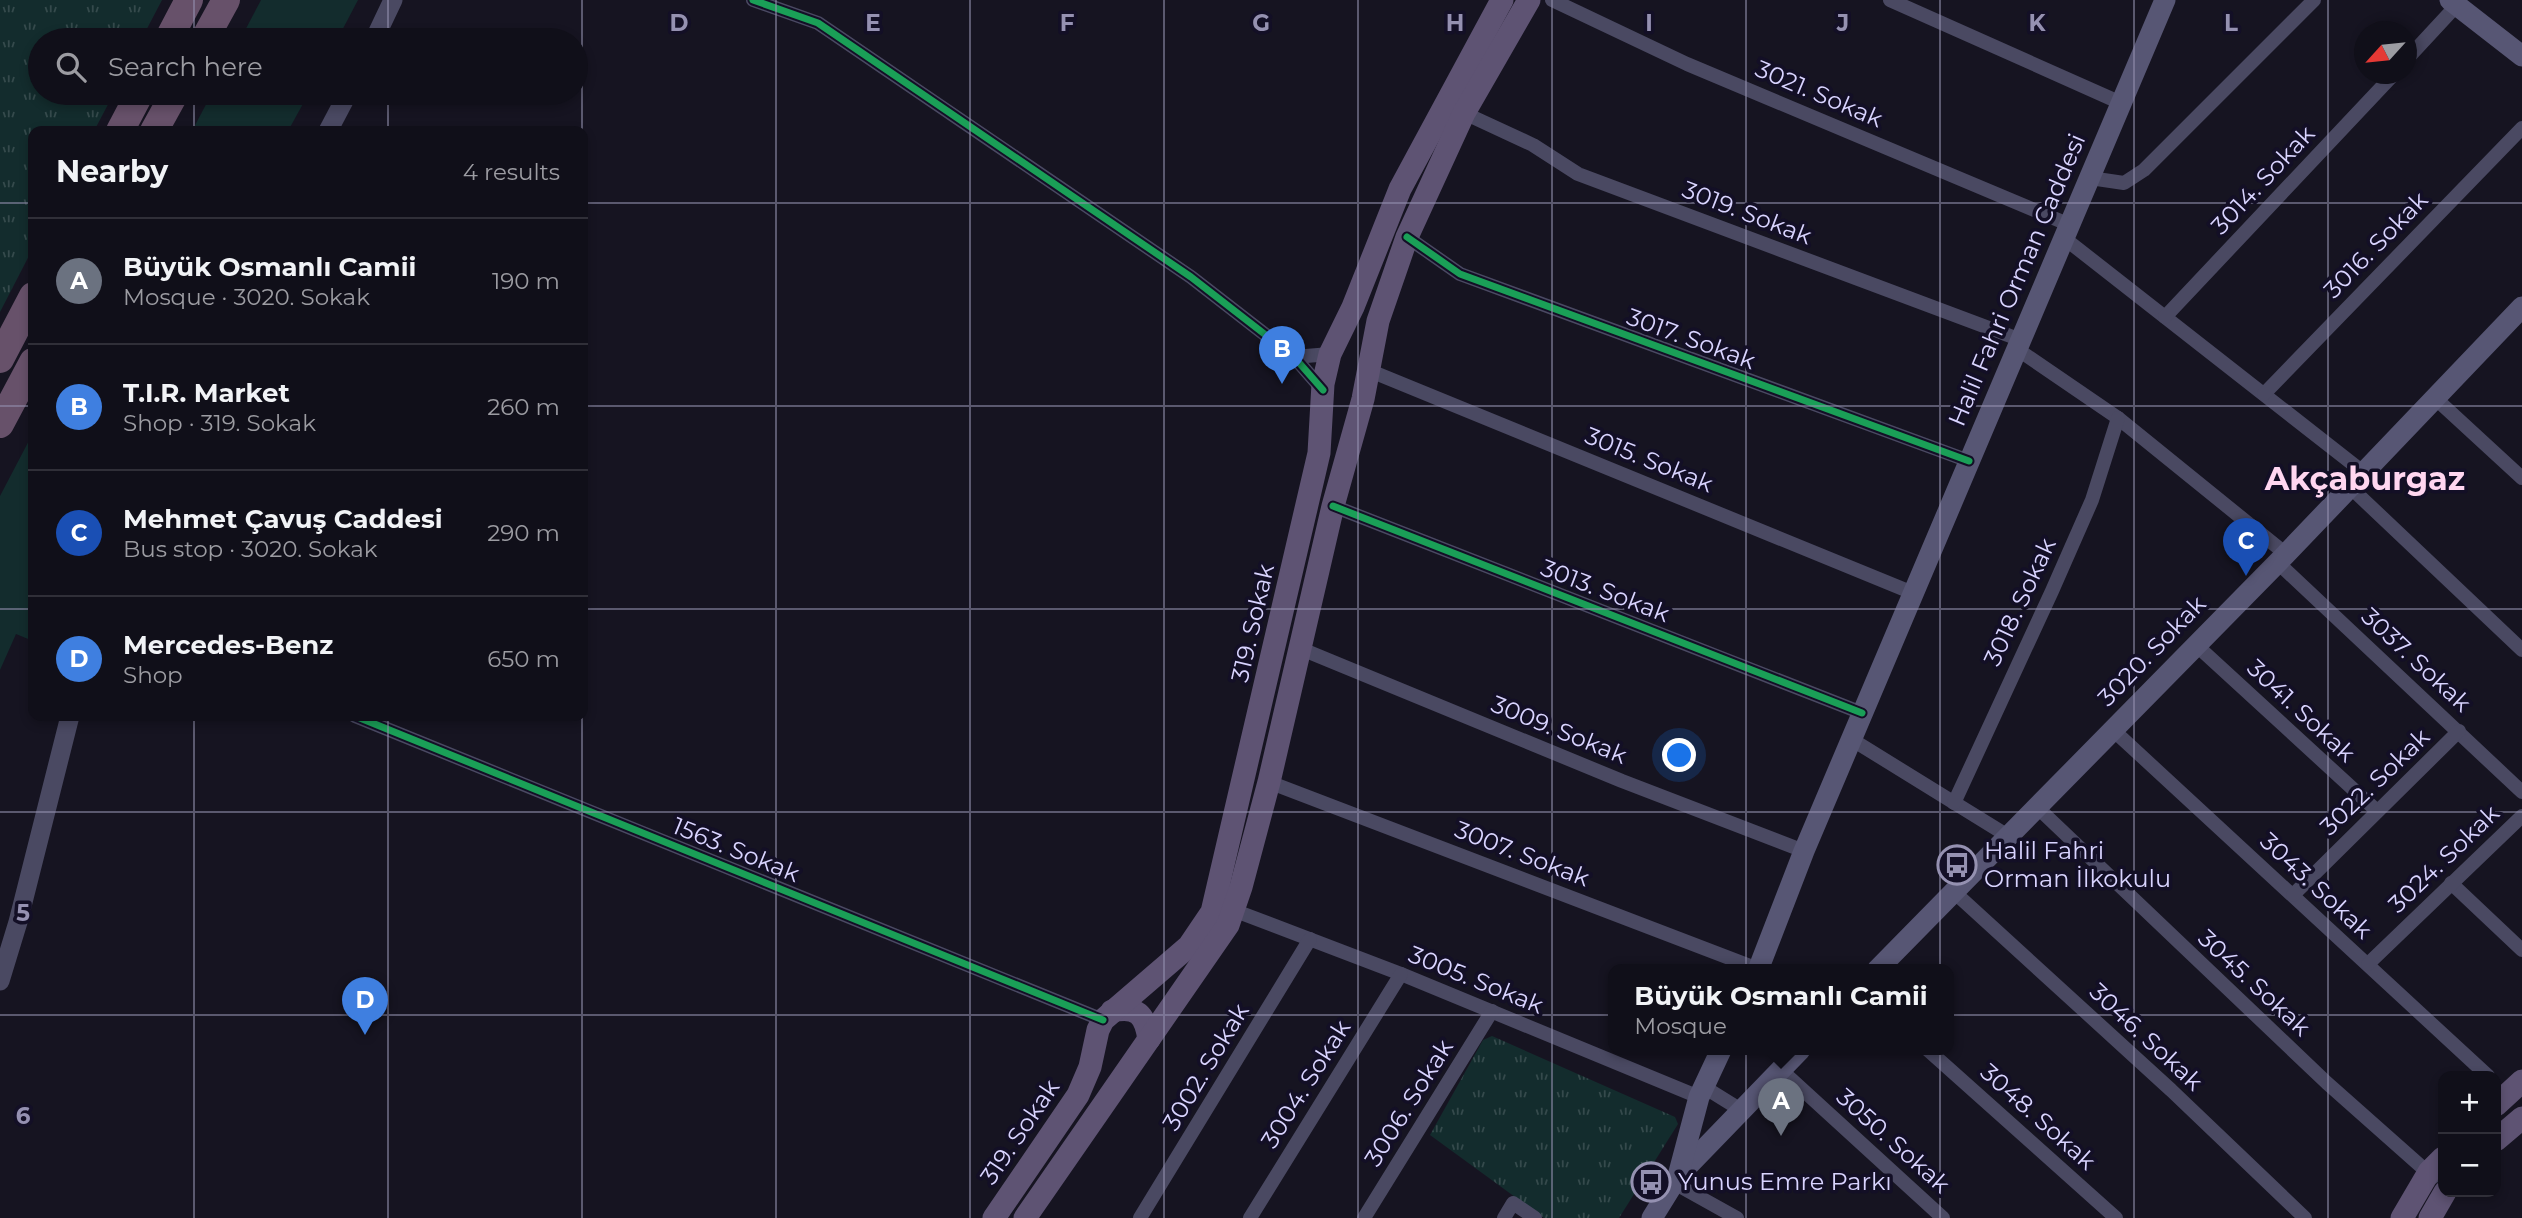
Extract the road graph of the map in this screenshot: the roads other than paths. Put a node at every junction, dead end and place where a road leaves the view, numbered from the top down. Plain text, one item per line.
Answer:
1 (190, 0) edge
2 (226, 0) edge
3 (393, 0) edge
4 (753, 0) edge
5 (1502, 0) edge
6 (1529, 0) edge
7 (1552, 0) edge
8 (1890, 0) edge
9 (2165, 0) edge
10 (2314, 0) edge
11 (2454, 3) edge
12 (175, 28) edge
13 (211, 28) edge
14 (380, 28) edge
15 (2417, 47) edge
16 (2522, 56) edge
17 (2384, 84) edge
18 (2122, 103) junction
19 (134, 105) edge
20 (168, 105) edge
21 (342, 105) edge
22 (1464, 113) junction
23 (123, 126) edge
24 (157, 126) edge
25 (331, 126) edge
26 (2522, 128) edge
27 (2090, 178) junction
28 (2067, 231) junction
29 (1407, 237) junction
30 (28, 306) edge
31 (2520, 312) edge
32 (2165, 317) junction
33 (2019, 344) junction
34 (1330, 354) junction
35 (1294, 357) junction
36 (0, 359) edge
37 (1368, 370) junction
38 (28, 371) edge
39 (1323, 390) junction
40 (2263, 394) junction
41 (1363, 398) junction
42 (2435, 398) junction
43 (2118, 418) junction
44 (0, 424) edge
45 (1969, 461) junction
46 (2522, 478) edge
47 (2356, 479) junction
48 (1333, 506) junction
49 (2282, 558) junction
50 (1913, 593) junction
51 (2195, 644) junction
52 (1299, 648) junction
53 (2522, 650) edge
54 (1862, 713) junction
55 (70, 721) edge
56 (368, 721) edge
57 (2112, 729) junction
58 (2459, 732) junction
59 (1851, 739) junction
60 (1269, 782) junction
61 (2522, 792) edge
62 (1954, 803) junction
63 (2038, 808) junction
64 (2377, 811) junction
65 (2522, 816) edge
66 (2008, 836) junction
67 (1804, 850) junction
68 (2452, 883) junction
69 (1954, 892) junction
70 (2292, 895) junction
71 (1233, 910) junction
72 (1310, 939) junction
73 (2522, 950) edge
74 (1745, 964) edge
75 (1760, 964) edge
76 (1883, 964) edge
77 (2368, 964) junction
78 (1401, 974) junction
79 (0, 981) edge
80 (1492, 1012) junction
81 (1108, 1016) junction
82 (1149, 1039) junction
83 (1094, 1045) junction
84 (1719, 1055) edge
85 (1795, 1055) edge
86 (1934, 1055) edge
87 (1132, 1064) junction
88 (1781, 1070) junction
89 (2483, 1071) edge
90 (1701, 1092) junction
91 (1741, 1111) junction
92 (2521, 1120) edge
93 (2501, 1136) edge
94 (2438, 1171) edge
95 (2438, 1173) edge
96 (1676, 1179) junction
97 (2442, 1197) edge
98 (994, 1218) edge
99 (1025, 1218) edge
100 (1140, 1218) edge
101 (1250, 1218) edge
102 (1364, 1218) edge
103 (1504, 1218) edge
104 (1535, 1218) edge
105 (1652, 1218) edge
106 (1737, 1218) edge
107 (1943, 1218) edge
108 (2116, 1218) edge
109 (2305, 1218) edge
110 (2402, 1218) edge
111 (2430, 1218) edge

1 - 12 highway
2 - 13 highway
3 - 14 street
4 - 35 street
5 - 34 main road, 319. Sokak
6 - 22 main road, 319. Sokak
7 - 28 street, 3021. Sokak
8 - 18 street
9 - 18 main road, Halil Fahri Orman Caddesi
10 - 27 street
11 - 15 street
11 - 16 main road
17 - 32 street, 3014. Sokak
18 - 27 main road, Halil Fahri Orman Caddesi
19 - 23 highway
20 - 24 highway
21 - 25 street
22 - 29 main road, 319. Sokak
22 - 33 street, 3019. Sokak
26 - 40 street, 3016. Sokak
27 - 28 main road, Halil Fahri Orman Caddesi
28 - 32 street, 3021. Sokak
28 - 33 main road, Halil Fahri Orman Caddesi
29 - 37 main road, 319. Sokak
29 - 45 street, 3017. Sokak
30 - 36 highway
31 - 42 main road, 3020. Sokak
32 - 40 street, 3021. Sokak
33 - 43 street, 3019. Sokak
33 - 45 main road, Halil Fahri Orman Caddesi
34 - 35 street
34 - 37 main road
34 - 39 main road, 319. Sokak
35 - 39 street
37 - 41 main road, 319. Sokak
37 - 50 street, 3015. Sokak
38 - 44 highway
39 - 41 main road
39 - 81 main road, 319. Sokak
40 - 47 street, 3021. Sokak
41 - 48 main road, 319. Sokak
42 - 46 street
42 - 47 main road, 3020. Sokak
43 - 49 street, 3019. Sokak
43 - 62 street, 3018. Sokak
45 - 50 main road, Halil Fahri Orman Caddesi
47 - 49 main road, 3020. Sokak
47 - 53 street, 3021. Sokak
48 - 52 main road, 319. Sokak
48 - 54 street, 3013. Sokak
49 - 51 main road, 3020. Sokak
49 - 58 street, 3037. Sokak
50 - 54 main road, Halil Fahri Orman Caddesi
51 - 57 main road, 3020. Sokak
51 - 64 street, 3041. Sokak
52 - 60 main road, 319. Sokak
52 - 67 street, 3009. Sokak
54 - 59 main road, Halil Fahri Orman Caddesi
55 - 79 street
56 - 81 street, 1563. Sokak
57 - 63 main road, 3020. Sokak
57 - 70 street, 3043. Sokak
58 - 61 street, 3037. Sokak
58 - 64 street, 3022. Sokak
59 - 62 street
59 - 67 main road, Halil Fahri Orman Caddesi
60 - 71 main road, 319. Sokak
60 - 74 street, 3007. Sokak
62 - 66 street
63 - 66 main road, 3020. Sokak
63 - 94 street, 3045. Sokak
64 - 70 street, 3022. Sokak
65 - 68 street, 3024. Sokak
66 - 69 main road, 3020. Sokak
67 - 75 main road, Halil Fahri Orman Caddesi
68 - 73 street
68 - 77 street, 3024. Sokak
69 - 76 main road, 3020. Sokak
69 - 109 street, 3046. Sokak
70 - 77 street, 3043. Sokak
71 - 72 street, 3005. Sokak
71 - 82 main road, 319. Sokak
72 - 78 street, 3005. Sokak
72 - 100 street, 3002. Sokak
77 - 89 street, 3043. Sokak
78 - 80 street, 3005. Sokak
78 - 101 street, 3004. Sokak
80 - 90 street, 3005. Sokak
80 - 102 street, 3006. Sokak
81 - 82 main road
81 - 83 main road, 319. Sokak
82 - 87 main road, 319. Sokak
83 - 87 main road
83 - 98 main road, 319. Sokak
84 - 90 main road
85 - 88 main road
86 - 108 street, 3048. Sokak
87 - 99 main road, 319. Sokak
88 - 91 main road
88 - 107 street, 3050. Sokak
90 - 91 street, 3005. Sokak
90 - 96 main road
91 - 96 main road
92 - 93 main road
95 - 110 main road
96 - 105 main road
96 - 106 street
97 - 111 main road
103 - 104 street

